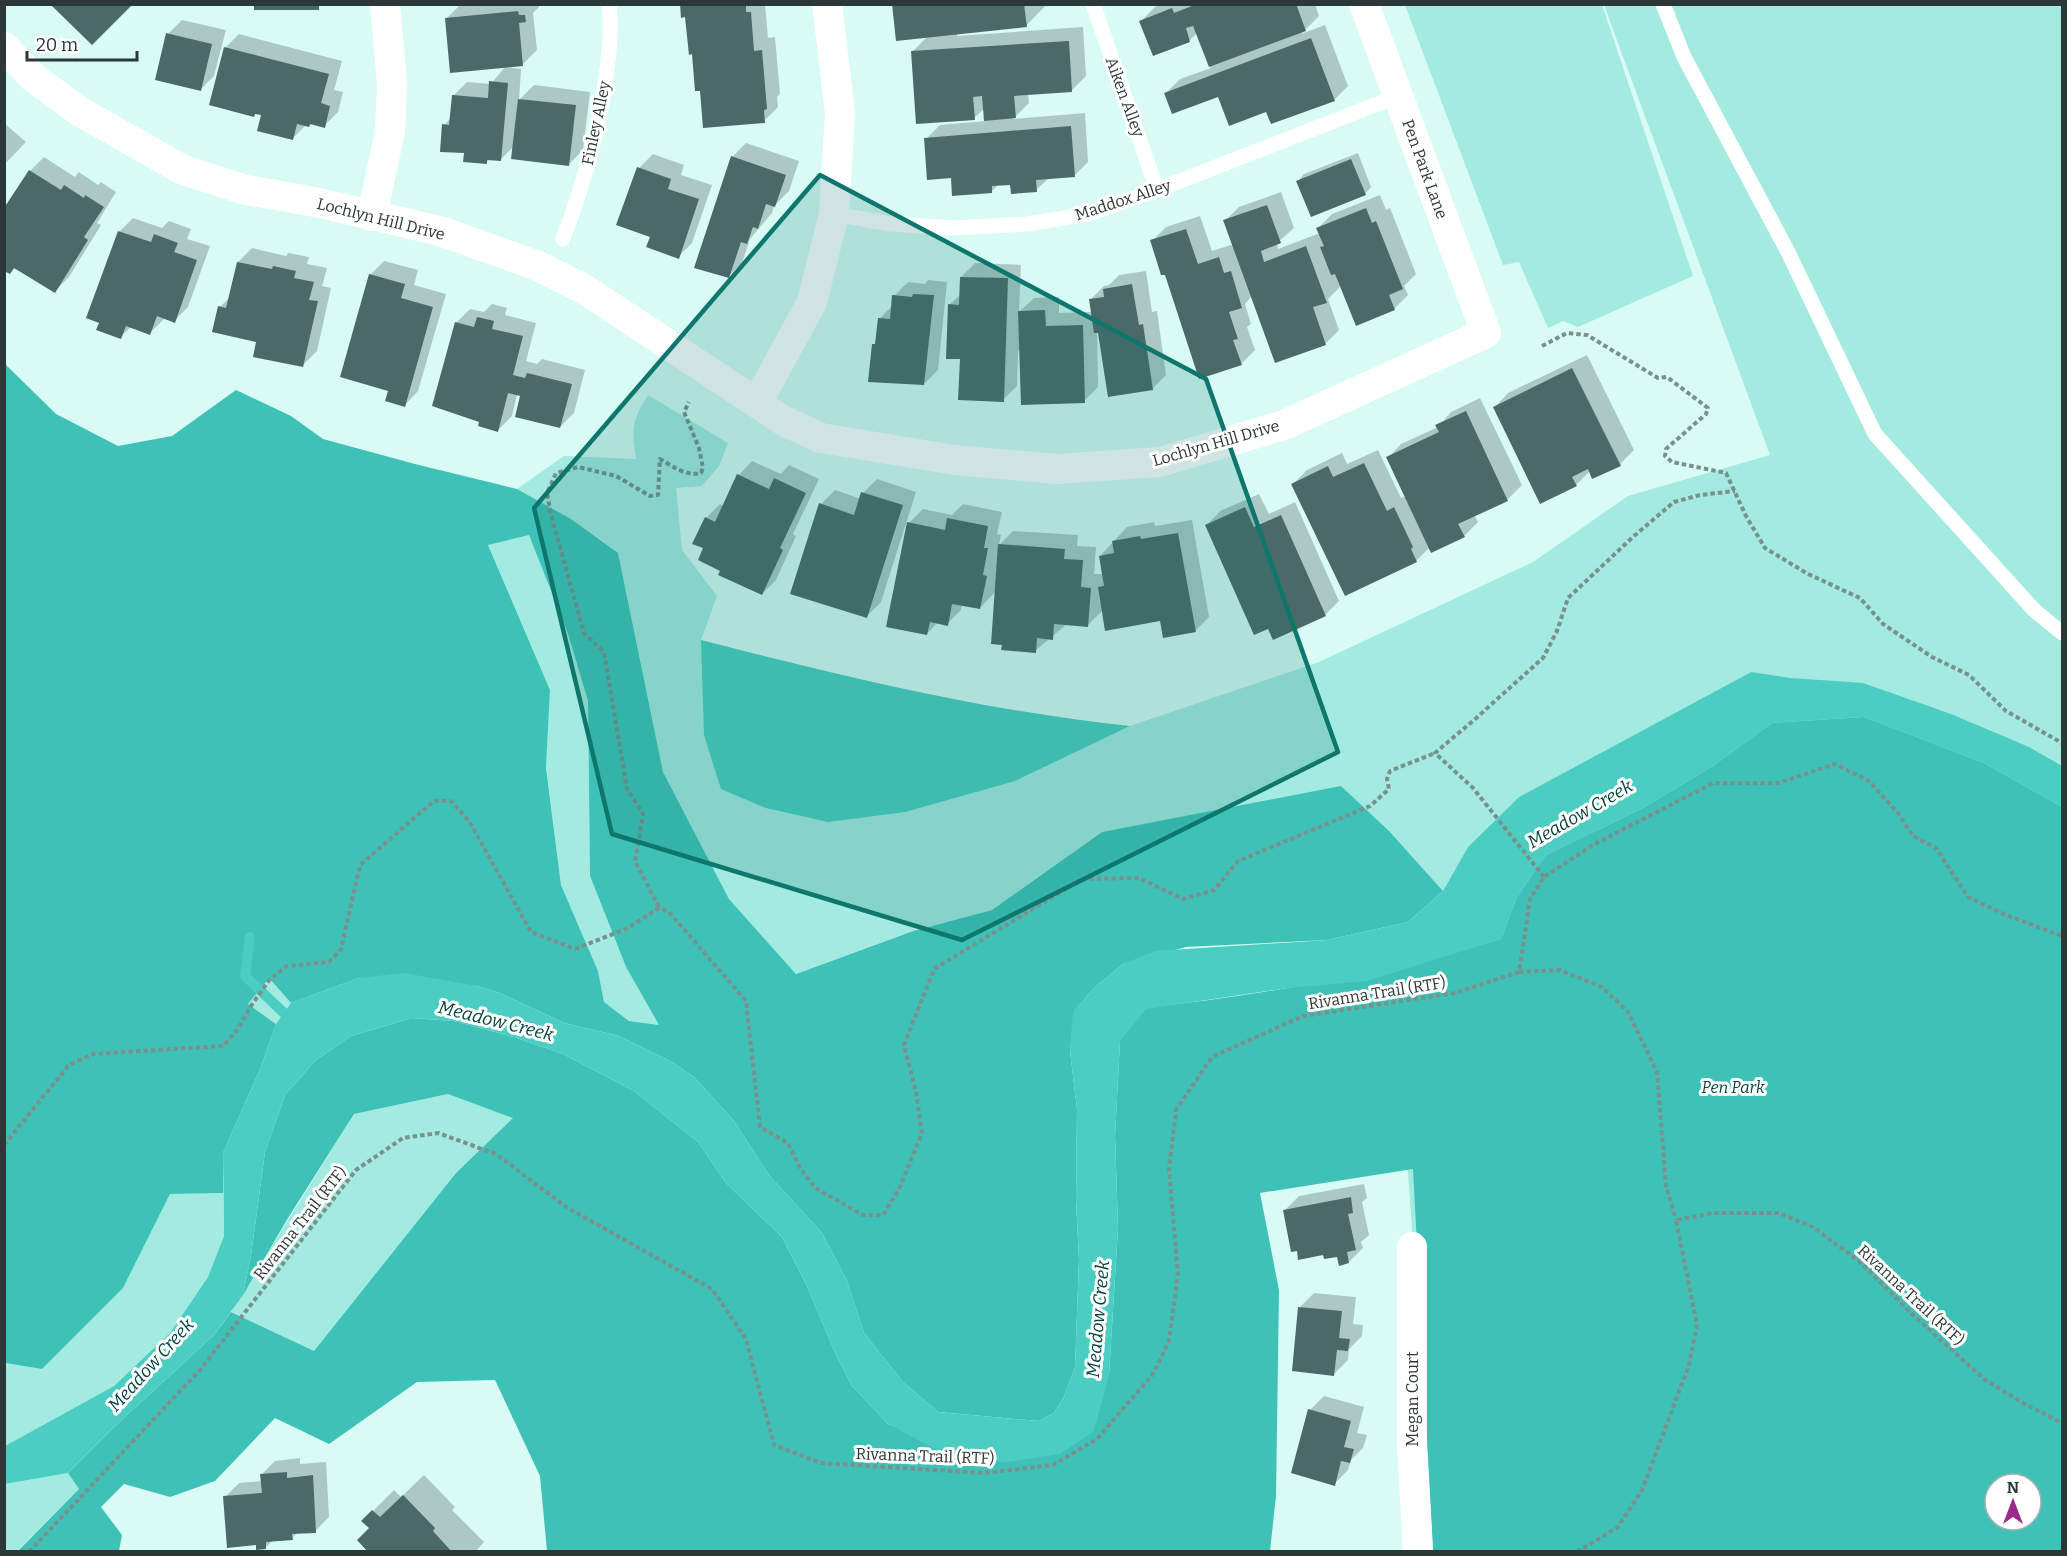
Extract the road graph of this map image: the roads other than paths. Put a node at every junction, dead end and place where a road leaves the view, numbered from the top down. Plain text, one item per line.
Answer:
1 (385, 4) edge
2 (609, 4) edge
3 (827, 4) edge
4 (1093, 4) edge
5 (1364, 4) edge
6 (1663, 4) edge
7 (4, 47) edge
8 (1398, 96) junction
9 (1157, 190) junction
10 (834, 214) junction
11 (372, 216) junction
12 (563, 239) dead end
13 (1486, 333) joint
14 (757, 404) junction
15 (2062, 633) edge
16 (1412, 1247) dead end
17 (1418, 1551) edge

1 - 11 street
2 - 12 lane, Finley Alley
3 - 10 street
4 - 9 lane, Aiken Alley
5 - 8 street, Pen Park Lane
6 - 15 lane
7 - 11 street, Lochlyn Hill Drive
8 - 9 lane, Maddox Alley
8 - 13 street, Pen Park Lane
9 - 10 lane, Maddox Alley
10 - 14 street
11 - 14 street, Lochlyn Hill Drive
13 - 14 street, Lochlyn Hill Drive
16 - 17 street, Megan Court

